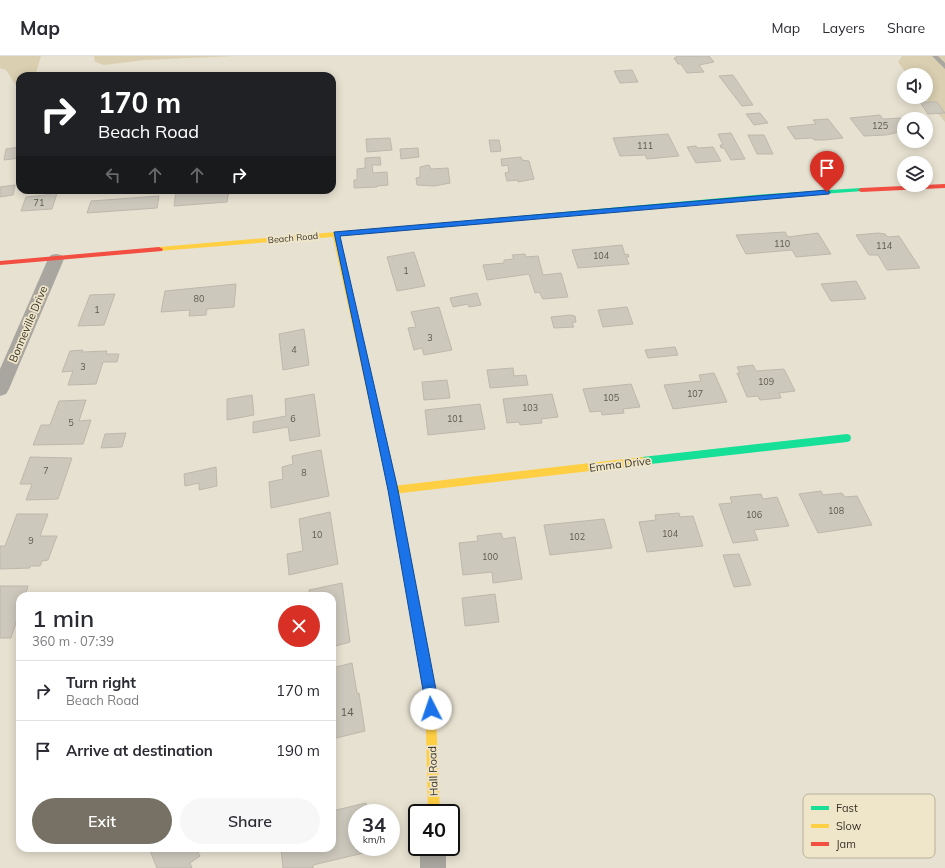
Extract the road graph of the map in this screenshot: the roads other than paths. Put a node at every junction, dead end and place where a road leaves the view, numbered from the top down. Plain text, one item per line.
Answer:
1 (935, 56) edge
2 (945, 67) edge
3 (945, 186) edge
4 (336, 234) junction
5 (56, 259) junction
6 (0, 264) edge
7 (0, 389) edge
8 (847, 438) dead end
9 (393, 490) junction
10 (434, 804) edge
11 (433, 856) edge
12 (433, 868) edge

1 - 2 lane
3 - 4 street, Beach Road
4 - 5 street, Beach Road
4 - 9 street, Hall Road
5 - 6 street, Beach Road
5 - 7 street, Bonneville Drive
8 - 9 street, Emma Drive
9 - 10 street, Hall Road
11 - 12 street

